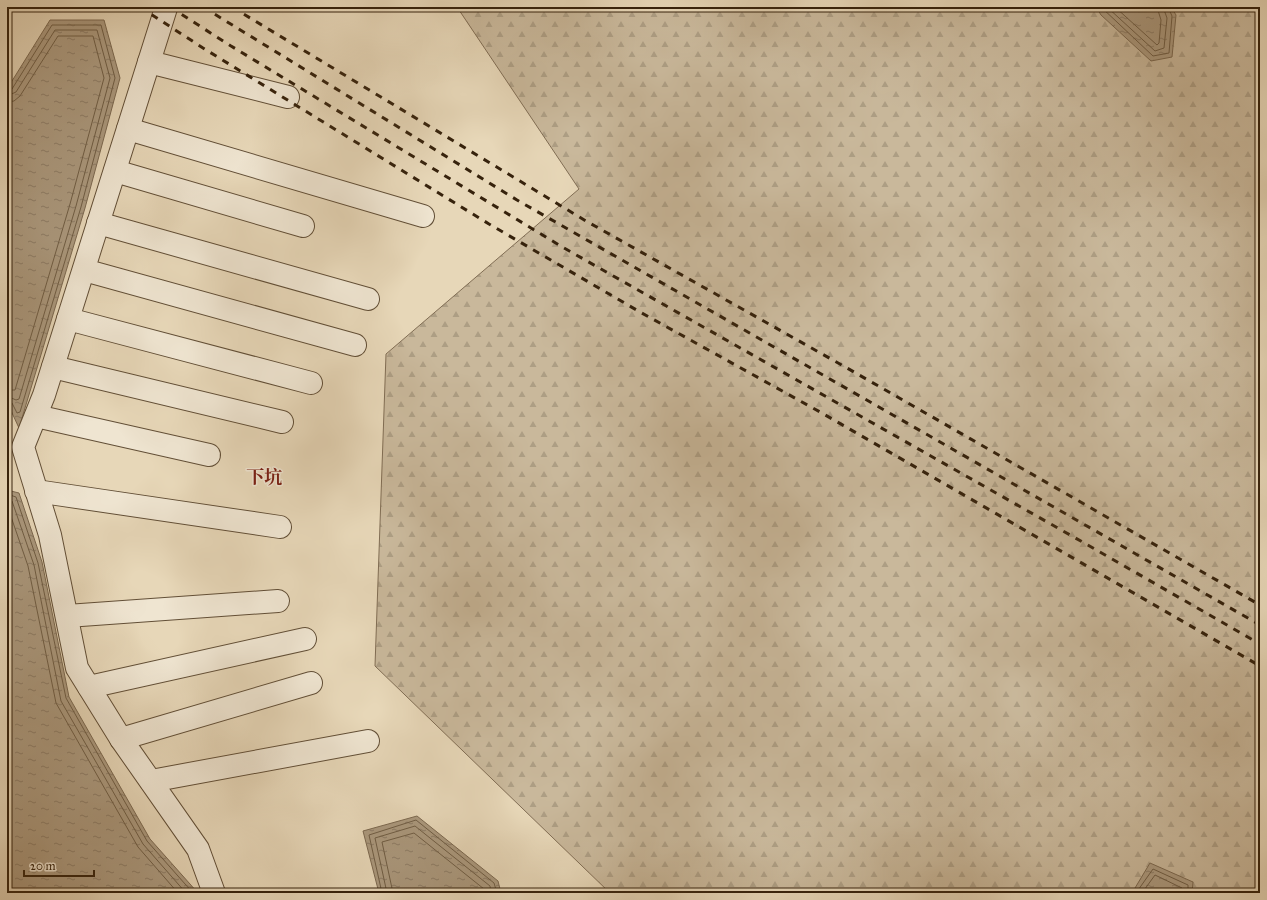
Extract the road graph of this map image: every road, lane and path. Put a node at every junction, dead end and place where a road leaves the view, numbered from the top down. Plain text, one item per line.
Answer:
1 (166, 8) edge
2 (149, 62) junction
3 (288, 97) dead end
4 (128, 129) junction
5 (115, 171) junction
6 (423, 216) dead end
7 (98, 223) junction
8 (303, 226) dead end
9 (84, 270) junction
10 (368, 299) dead end
11 (68, 319) junction
12 (355, 345) dead end
13 (53, 366) junction
14 (311, 383) dead end
15 (36, 416) junction
16 (282, 422) dead end
17 (15, 447) edge
18 (209, 455) dead end
19 (36, 491) junction
20 (280, 527) dead end
21 (278, 601) dead end
22 (67, 616) junction
23 (305, 639) dead end
24 (311, 683) dead end
25 (89, 687) junction
26 (122, 739) junction
27 (368, 741) dead end
28 (151, 781) junction
29 (214, 893) edge

1 - 2 street
2 - 3 street
2 - 4 street
4 - 5 street
4 - 6 street
5 - 7 street
5 - 8 street
7 - 9 street
7 - 10 street
9 - 11 street
9 - 12 street
11 - 13 street
11 - 14 street
13 - 15 street
13 - 16 street
15 - 17 street
15 - 18 street
17 - 19 street
19 - 20 street
19 - 22 street
21 - 22 street
22 - 25 street
23 - 25 street
24 - 26 street
25 - 26 street
26 - 28 street
27 - 28 street
28 - 29 street

